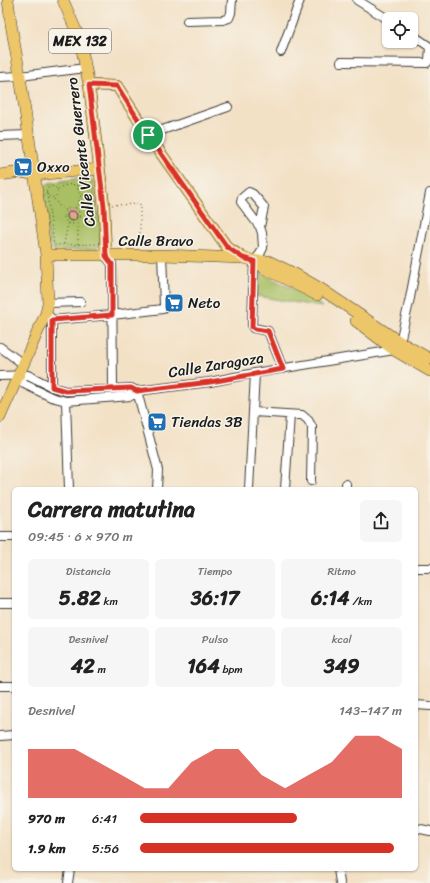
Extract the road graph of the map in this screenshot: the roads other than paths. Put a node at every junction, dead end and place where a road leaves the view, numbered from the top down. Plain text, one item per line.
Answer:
1 (8, 0) edge
2 (63, 0) edge
3 (232, 0) edge
4 (300, 0) edge
5 (357, 0) edge
6 (382, 16) edge
7 (187, 21) dead end
8 (418, 39) edge
9 (281, 52) dead end
10 (342, 62) dead end
11 (86, 68) junction
12 (20, 76) junction
13 (0, 77) edge
14 (89, 85) junction
15 (228, 107) dead end
16 (28, 135) junction
17 (148, 135) junction
18 (0, 136) edge
19 (99, 169) junction
20 (0, 175) edge
21 (34, 175) junction
22 (430, 193) edge
23 (260, 227) dead end
24 (46, 255) junction
25 (162, 255) junction
26 (106, 256) junction
27 (243, 258) junction
28 (255, 261) junction
29 (81, 302) dead end
30 (49, 312) junction
31 (112, 315) junction
32 (397, 346) junction
33 (0, 347) edge
34 (430, 359) edge
35 (24, 364) junction
36 (283, 369) junction
37 (430, 371) edge
38 (255, 373) junction
39 (0, 376) edge
40 (18, 376) junction
41 (52, 387) junction
42 (113, 389) junction
43 (137, 391) junction
44 (66, 402) junction
45 (253, 412) junction
46 (290, 415) junction
47 (0, 417) edge
48 (311, 481) dead end
49 (69, 487) edge
50 (158, 487) edge
51 (249, 487) edge
52 (285, 487) edge
53 (0, 537) edge
54 (12, 537) edge
55 (418, 568) edge
56 (430, 568) edge
57 (0, 603) edge
58 (12, 603) edge
59 (0, 686) edge
60 (12, 686) edge
61 (418, 705) edge
62 (430, 706) edge
63 (0, 736) edge
64 (12, 736) edge
65 (418, 828) edge
66 (430, 831) edge
67 (70, 871) edge
68 (338, 871) edge
69 (68, 883) edge
70 (340, 883) edge

1 - 12 main road
2 - 11 main road, Calle Vicente Guerrero / MEX 132
3 - 7 street
4 - 9 street
5 - 6 street
8 - 10 street
11 - 12 street
11 - 14 main road, Calle Vicente Guerrero / MEX 132
12 - 13 street
12 - 16 main road
14 - 17 main road
14 - 19 main road, Calle Vicente Guerrero / MEX 132
15 - 17 street
16 - 18 street
16 - 21 main road
17 - 27 main road
19 - 21 main road
19 - 26 main road, Calle Vicente Guerrero / MEX 132
20 - 21 main road
21 - 24 main road
22 - 32 street
23 - 28 street
24 - 26 main road, Calle Bravo
24 - 30 main road
25 - 26 main road, Calle Bravo
25 - 27 main road, Calle Bravo
25 - 31 street
26 - 31 street
27 - 28 main road
28 - 32 main road
28 - 36 street
29 - 30 street
30 - 31 street
30 - 35 main road
30 - 41 street
31 - 42 street
32 - 34 main road
32 - 36 street, Calle Zaragoza
32 - 37 main road
33 - 35 street
35 - 40 main road
36 - 38 street, Calle Zaragoza
38 - 43 street, Calle Zaragoza
38 - 45 street
39 - 40 street, Calle Zaragoza
40 - 41 street, Calle Zaragoza
40 - 44 street, Calle Zaragoza
40 - 47 main road
41 - 42 street, Calle Zaragoza
42 - 43 street, Calle Zaragoza
43 - 44 street, Calle Zaragoza
43 - 50 street
44 - 49 street
45 - 46 street
45 - 51 street
46 - 48 street
46 - 52 street
53 - 54 street
55 - 56 street
57 - 58 street
59 - 60 street
61 - 62 street
63 - 64 street
65 - 66 street
67 - 69 street
68 - 70 street

